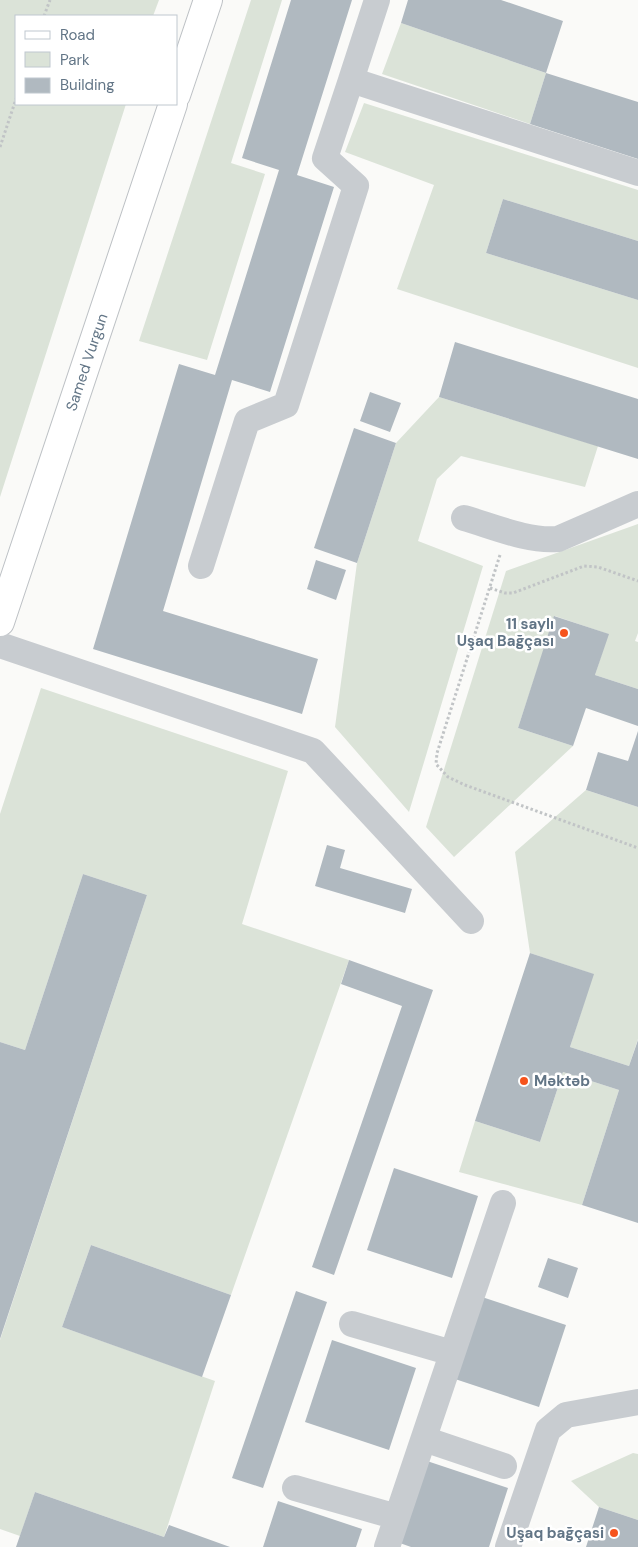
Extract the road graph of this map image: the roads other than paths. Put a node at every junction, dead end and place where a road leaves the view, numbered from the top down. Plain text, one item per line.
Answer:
1 (208, 0) edge
2 (377, 0) edge
3 (351, 80) junction
4 (178, 89) edge
5 (173, 105) edge
6 (638, 173) edge
7 (638, 504) edge
8 (464, 518) dead end
9 (201, 566) dead end
10 (0, 622) edge
11 (0, 645) edge
12 (471, 922) dead end
13 (503, 1203) dead end
14 (352, 1324) dead end
15 (452, 1353) junction
16 (638, 1402) edge
17 (424, 1439) junction
18 (504, 1466) dead end
19 (294, 1488) dead end
20 (397, 1517) junction
21 (387, 1547) edge
22 (508, 1547) edge

1 - 4 main road
2 - 3 lane
3 - 6 lane
3 - 9 lane
5 - 10 main road, Samed Vurgun
7 - 8 lane
11 - 12 lane
13 - 15 lane
14 - 15 lane
15 - 17 lane
16 - 22 lane
17 - 18 lane
17 - 20 lane
19 - 20 lane
20 - 21 lane

